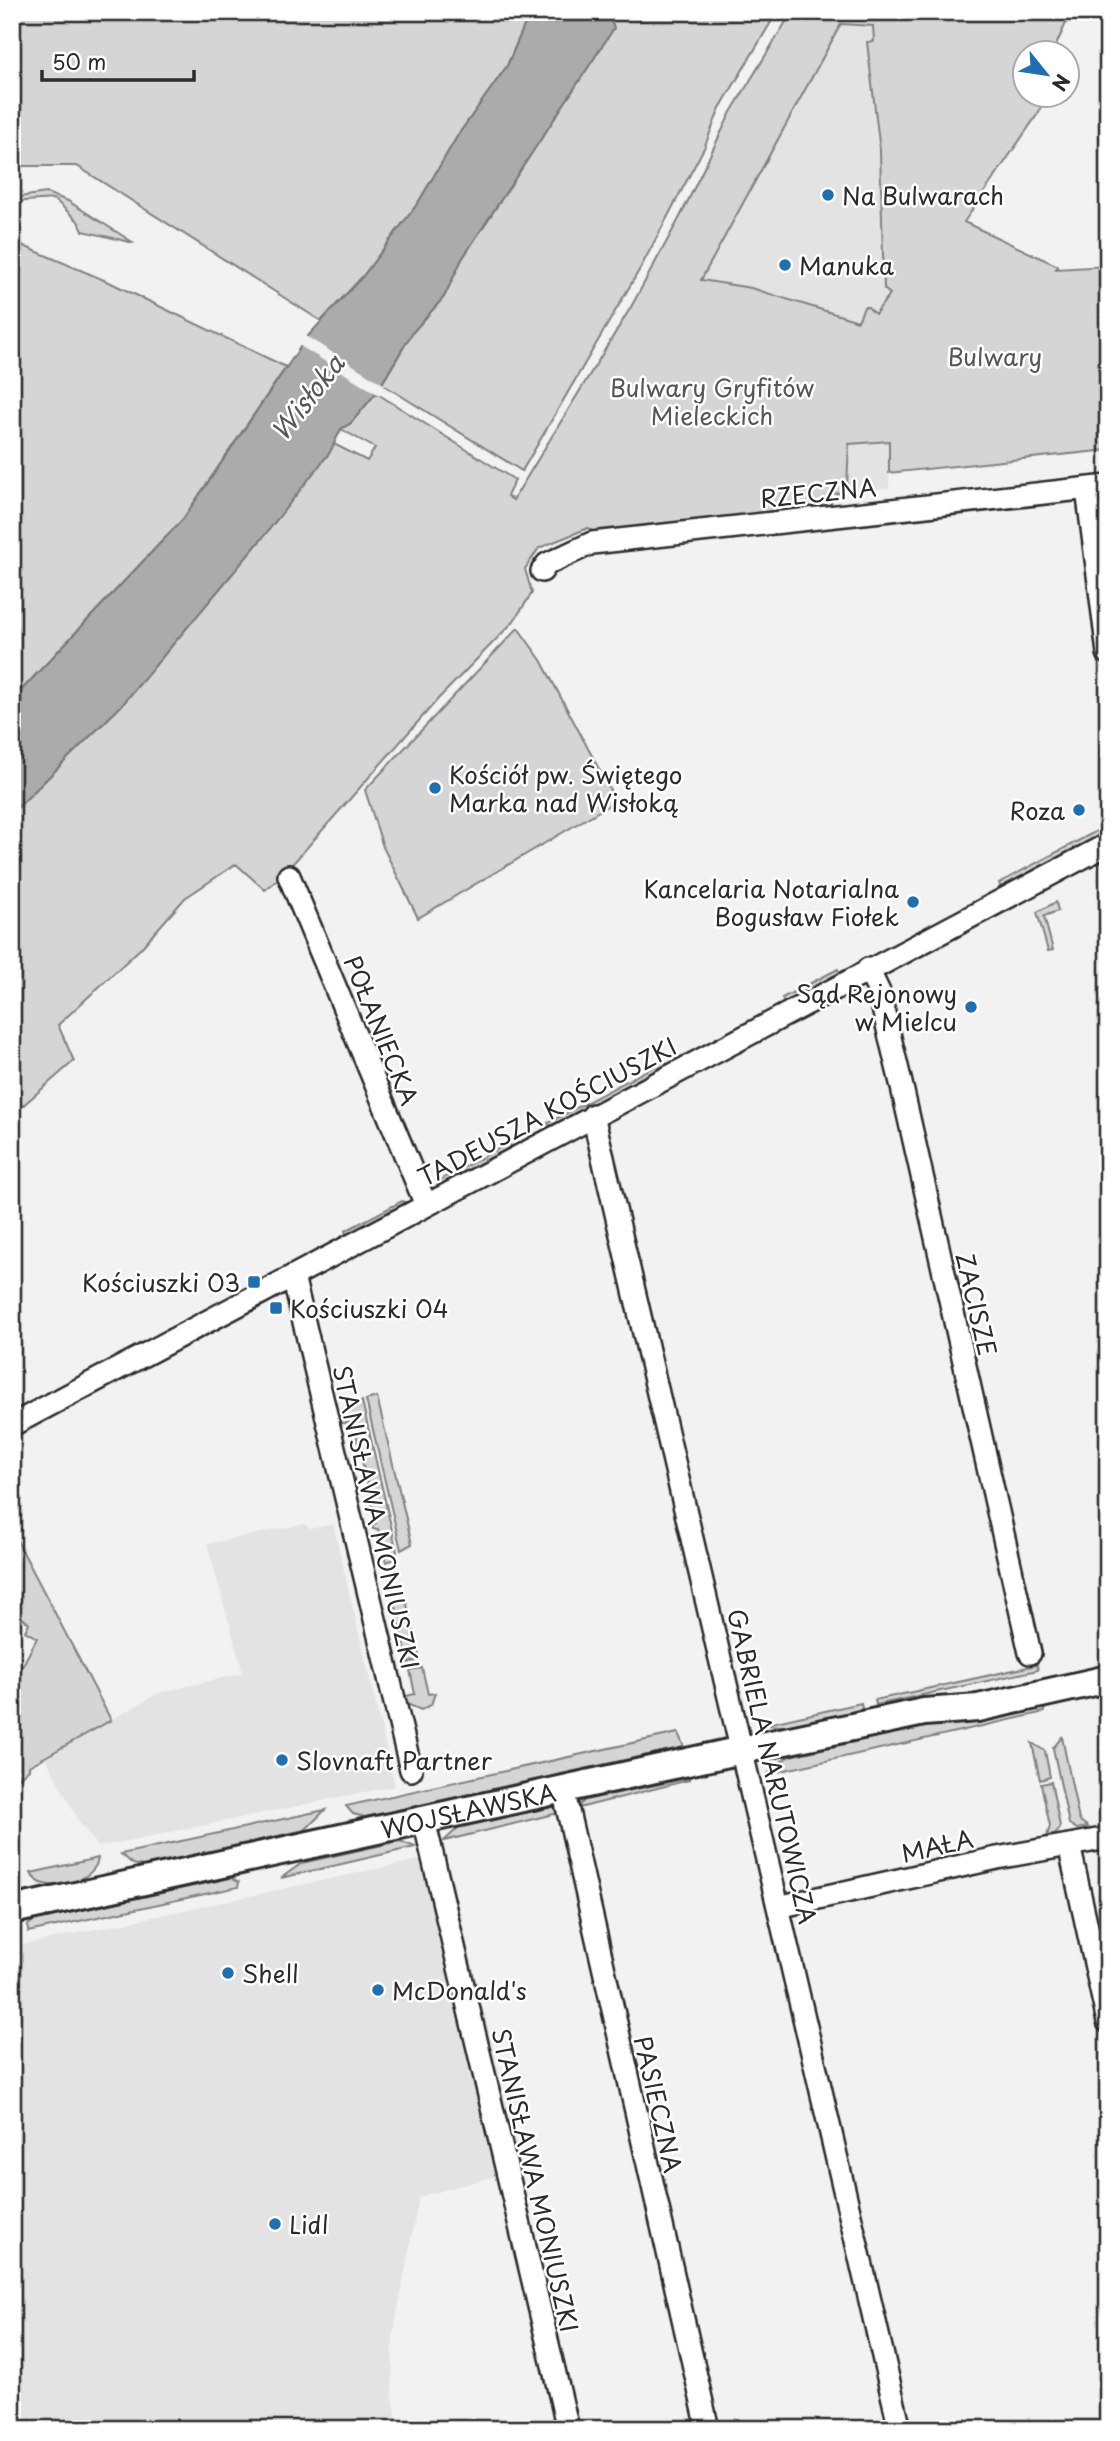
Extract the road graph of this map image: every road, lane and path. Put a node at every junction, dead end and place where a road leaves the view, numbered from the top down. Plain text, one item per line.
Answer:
1 (1098, 488) edge
2 (542, 570) dead end
3 (1108, 653) edge
4 (1108, 844) edge
5 (289, 876) dead end
6 (868, 969) junction
7 (593, 1115) junction
8 (426, 1205) junction
9 (293, 1276) junction
10 (12, 1425) edge
11 (1030, 1653) dead end
12 (1108, 1661) edge
13 (1108, 1679) edge
14 (924, 1713) junction
15 (741, 1750) junction
16 (411, 1770) dead end
17 (563, 1789) junction
18 (424, 1820) junction
19 (1108, 1838) edge
20 (1069, 1845) junction
21 (778, 1907) junction
22 (12, 1910) edge
23 (1108, 2022) edge
24 (568, 2429) edge
25 (708, 2429) edge
26 (900, 2429) edge

1 - 2 street, RZECZNA
1 - 3 street
4 - 6 street, TADEUSZA KOŚCIUSZKI
5 - 8 street, POŁANIECKA
6 - 7 street, TADEUSZA KOŚCIUSZKI
6 - 11 street, ZACISZE
7 - 8 street, TADEUSZA KOŚCIUSZKI
7 - 15 street, GABRIELA NARUTOWICZA
8 - 9 street, TADEUSZA KOŚCIUSZKI
9 - 10 street, TADEUSZA KOŚCIUSZKI
9 - 16 street, STANISŁAWA MONIUSZKI
12 - 14 street, WOJSŁAWSKA
13 - 14 street, WOJSŁAWSKA
14 - 15 street, WOJSŁAWSKA
15 - 17 street, WOJSŁAWSKA
15 - 21 street, GABRIELA NARUTOWICZA
17 - 18 street, WOJSŁAWSKA
17 - 25 street, PASIECZNA
18 - 22 street, WOJSŁAWSKA
18 - 24 street, STANISŁAWA MONIUSZKI
19 - 20 street, MAŁA
20 - 21 street, MAŁA
20 - 23 street
21 - 26 street, GABRIELA NARUTOWICZA

